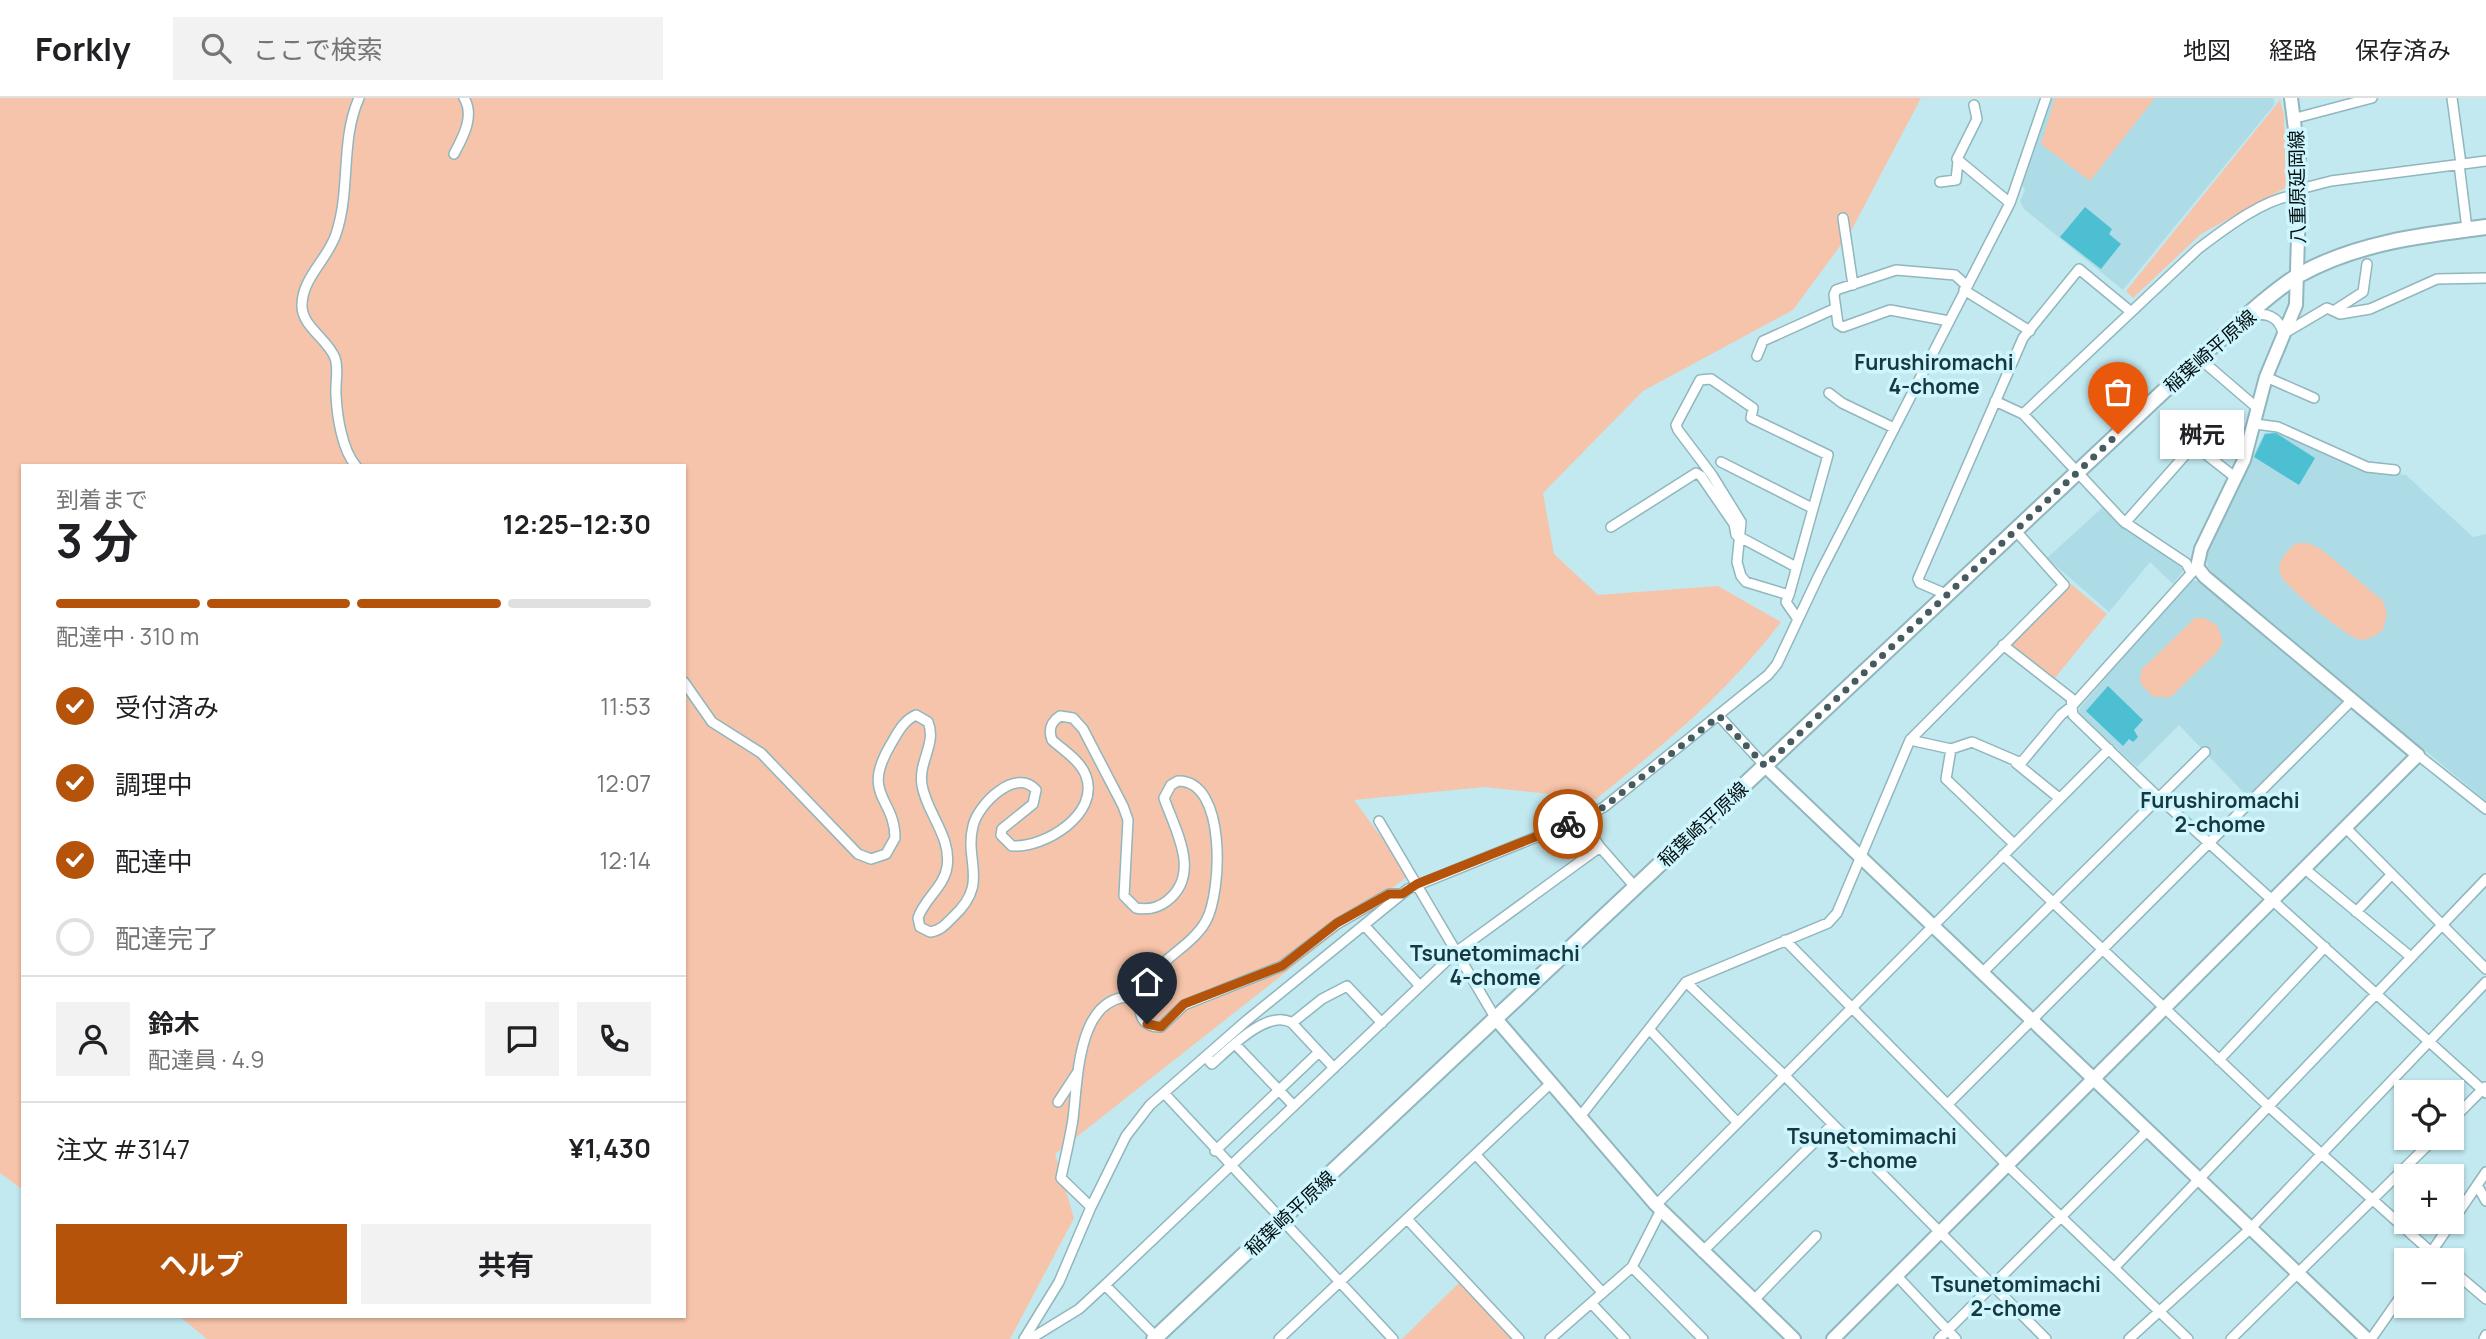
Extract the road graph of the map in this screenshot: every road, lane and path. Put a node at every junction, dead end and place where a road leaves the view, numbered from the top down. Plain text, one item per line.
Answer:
1 (359, 98) edge
2 (464, 98) edge
3 (2046, 98) edge
4 (2291, 98) edge
5 (2372, 98) edge
6 (2452, 98) edge
7 (1973, 105) dead end
8 (2296, 118) junction
9 (454, 154) dead end
10 (1958, 161) junction
11 (2486, 161) edge
12 (2460, 164) junction
13 (1940, 182) dead end
14 (2300, 192) junction
15 (2010, 203) junction
16 (1843, 218) dead end
17 (2486, 227) edge
18 (2467, 229) junction
19 (2367, 264) dead end
20 (2298, 276) junction
21 (2486, 278) edge
22 (1853, 285) junction
23 (1966, 288) junction
24 (1836, 308) junction
25 (2335, 310) junction
26 (2130, 311) junction
27 (1949, 321) junction
28 (2243, 321) junction
29 (2030, 331) junction
30 (2286, 335) junction
31 (1757, 356) dead end
32 (2199, 358) junction
33 (2266, 377) junction
34 (1829, 393) dead end
35 (2314, 398) dead end
36 (1995, 401) junction
37 (2256, 407) junction
38 (2023, 414) junction
39 (2255, 424) junction
40 (1894, 428) junction
41 (1721, 462) dead end
42 (355, 464) edge
43 (2395, 470) dead end
44 (2077, 473) junction
45 (2236, 478) junction
46 (1812, 508) junction
47 (2125, 523) junction
48 (1611, 527) dead end
49 (2016, 531) junction
50 (1741, 540) junction
51 (1796, 567) junction
52 (2194, 570) junction
53 (1789, 595) junction
54 (1948, 595) junction
55 (1797, 618) junction
56 (2003, 645) junction
57 (686, 685) edge
58 (2352, 700) junction
59 (2073, 706) junction
60 (1719, 716) junction
61 (1910, 740) junction
62 (1951, 749) junction
63 (2109, 749) junction
64 (2205, 752) dead end
65 (2418, 755) junction
66 (2016, 763) junction
67 (1765, 766) junction
68 (2158, 797) junction
69 (2059, 798) junction
70 (2486, 809) edge
71 (1581, 819) junction
72 (1379, 821) dead end
73 (2346, 828) junction
74 (2209, 843) junction
75 (2014, 844) junction
76 (1600, 847) junction
77 (2003, 855) junction
78 (1858, 856) junction
79 (2305, 869) junction
80 (2392, 874) junction
81 (1417, 884) junction
82 (2484, 885) edge
83 (1636, 888) junction
84 (1402, 894) junction
85 (2274, 900) junction
86 (2054, 902) junction
87 (2357, 912) junction
88 (2442, 924) junction
89 (1364, 925) junction
90 (1932, 925) junction
91 (1785, 940) junction
92 (2325, 947) junction
93 (2102, 950) junction
94 (1456, 952) junction
95 (2411, 957) junction
96 (2486, 969) edge
97 (1982, 973) junction
98 (1686, 982) junction
99 (2486, 982) edge
100 (1420, 986) junction
101 (2376, 994) junction
102 (1140, 998) junction
103 (1851, 1007) junction
104 (2165, 1010) junction
105 (1496, 1019) junction
106 (2031, 1020) junction
107 (1292, 1023) junction
108 (1382, 1023) junction
109 (1649, 1029) junction
110 (2428, 1041) junction
111 (1235, 1044) junction
112 (1319, 1052) junction
113 (1206, 1057) junction
114 (2219, 1060) junction
115 (1334, 1068) junction
116 (1080, 1069) junction
117 (1784, 1075) junction
118 (2094, 1080) junction
119 (1550, 1084) junction
120 (1278, 1090) junction
121 (2485, 1090) edge
122 (1164, 1093) junction
123 (1058, 1102) dead end
124 (1948, 1104) junction
125 (1294, 1106) junction
126 (2268, 1106) junction
127 (2464, 1109) edge
128 (1579, 1118) junction
129 (1737, 1122) junction
130 (1832, 1125) junction
131 (2147, 1131) junction
132 (2423, 1150) edge
133 (1215, 1151) junction
134 (2321, 1154) junction
135 (1476, 1156) junction
136 (2008, 1166) junction
137 (1231, 1167) junction
138 (2486, 1172) edge
139 (2198, 1179) junction
140 (2477, 1185) junction
141 (2486, 1200) edge
142 (2371, 1201) junction
143 (1091, 1207) junction
144 (1658, 1208) junction
145 (2062, 1217) junction
146 (1407, 1219) junction
147 (1282, 1221) junction
148 (2249, 1229) junction
149 (1940, 1234) junction
150 (1816, 1236) dead end
151 (2421, 1248) edge
152 (2434, 1248) edge
153 (1702, 1252) junction
154 (1632, 1267) junction
155 (2114, 1268) junction
156 (2298, 1275) junction
157 (1897, 1276) junction
158 (2464, 1280) edge
159 (1340, 1282) junction
160 (1105, 1285) junction
161 (1993, 1286) junction
162 (1602, 1292) junction
163 (2486, 1299) edge
164 (1754, 1300) junction
165 (1591, 1303) junction
166 (2394, 1305) edge
167 (2159, 1312) junction
168 (1948, 1331) junction
169 (1156, 1338) edge
170 (1024, 1339) edge
171 (1030, 1339) edge
172 (1279, 1339) edge
173 (1393, 1339) edge
174 (1519, 1339) edge
175 (1550, 1339) edge
176 (1625, 1339) edge
177 (1703, 1339) edge
178 (1794, 1339) edge
179 (1833, 1339) edge
180 (1939, 1339) edge
181 (1956, 1339) edge
182 (2046, 1339) edge
183 (2129, 1339) edge
184 (2188, 1339) edge
185 (2231, 1339) edge
186 (2369, 1339) edge

1 - 42 street
2 - 9 street
3 - 15 street
4 - 8 street, 八重原延岡線
5 - 8 street
6 - 12 street
7 - 10 street
8 - 14 street, 八重原延岡線
10 - 13 street
10 - 15 street
11 - 12 street
12 - 14 street
12 - 18 street
14 - 20 street, 八重原延岡線
14 - 26 street
15 - 23 street
16 - 22 street
17 - 18 main road, 稲葉崎平原線
18 - 20 main road, 稲葉崎平原線
19 - 25 street
20 - 28 main road, 稲葉崎平原線
20 - 30 street, 八重原延岡線
21 - 25 street
22 - 23 street
22 - 24 street
23 - 27 street
23 - 29 street
24 - 27 street
24 - 31 street
25 - 30 street
26 - 29 street
26 - 38 street
27 - 40 street
28 - 30 street
28 - 32 main road, 稲葉崎平原線
29 - 36 street
30 - 33 street, 八重原延岡線
32 - 37 street
32 - 44 main road, 稲葉崎平原線
33 - 35 street
33 - 37 street, 八重原延岡線
34 - 40 street
36 - 38 street
36 - 54 street
37 - 39 street, 八重原延岡線
38 - 44 street
39 - 43 street
39 - 45 street, 八重原延岡線
40 - 55 street
41 - 46 street
44 - 47 street
44 - 49 main road, 稲葉崎平原線
45 - 47 street
45 - 52 street, 八重原延岡線
46 - 50 street
46 - 51 street
47 - 52 street
48 - 50 street
49 - 54 main road, 稲葉崎平原線
49 - 56 street
50 - 51 street
50 - 53 street
51 - 53 street
52 - 58 street
52 - 59 street
53 - 55 street
54 - 67 main road, 稲葉崎平原線
55 - 60 street
56 - 59 street
56 - 61 street
57 - 102 street
58 - 65 street
58 - 74 street
59 - 63 street
59 - 66 street
60 - 67 street
60 - 71 street
61 - 62 street
61 - 78 street
62 - 66 street
62 - 75 street
63 - 68 street
63 - 69 street
64 - 68 street
65 - 70 street
65 - 73 street
66 - 69 street
67 - 78 street
67 - 83 main road, 稲葉崎平原線
68 - 74 street
68 - 86 street
69 - 75 street
71 - 76 street
71 - 81 street
72 - 81 street
73 - 79 street
73 - 80 street
74 - 85 street
74 - 93 street
75 - 77 street
76 - 83 street
76 - 94 street
77 - 86 street
77 - 90 street
78 - 90 street
78 - 91 street
79 - 85 street
79 - 87 street
80 - 87 street
80 - 88 street
81 - 84 street
81 - 94 street
82 - 88 street
83 - 105 main road, 稲葉崎平原線
84 - 89 street
84 - 102 street
85 - 92 street
85 - 104 street
86 - 93 street
86 - 97 street
87 - 95 street
88 - 95 street
88 - 96 street
89 - 100 street
89 - 113 street
90 - 97 street
90 - 103 street
91 - 98 street
91 - 103 street
92 - 101 street
92 - 114 street
93 - 104 street
93 - 106 street
94 - 100 street
94 - 105 street
95 - 101 street
97 - 106 street
98 - 109 street
98 - 117 street
99 - 110 street
100 - 108 street
101 - 110 street
101 - 126 street
102 - 116 street
103 - 117 street
103 - 124 street
104 - 114 street
104 - 118 street
105 - 119 street
105 - 147 main road, 稲葉崎平原線
106 - 118 street
106 - 124 street
107 - 108 street
107 - 111 street
107 - 112 street
108 - 115 street
109 - 128 street
109 - 129 street
110 - 121 street
110 - 134 street
111 - 113 street
111 - 120 street
112 - 115 street
112 - 120 street
113 - 122 street
114 - 126 street
115 - 125 street
116 - 123 street
116 - 143 street
117 - 129 street
117 - 130 street
118 - 131 street
118 - 136 street
119 - 128 street
119 - 135 street
120 - 125 street
120 - 133 street
121 - 127 street
122 - 133 street
122 - 143 street
124 - 136 street
125 - 137 street
126 - 134 street
126 - 139 street
128 - 144 street
129 - 144 street
130 - 149 street
130 - 153 street
131 - 139 street
131 - 145 street
132 - 142 street
133 - 137 street
134 - 142 street
134 - 148 street
135 - 146 street
135 - 162 street
136 - 145 street
136 - 149 street
137 - 147 street
137 - 160 street
138 - 140 street
139 - 148 street
139 - 155 street
140 - 141 street
140 - 152 street
142 - 151 street
142 - 156 street
143 - 170 street
144 - 153 street
144 - 154 street
145 - 155 street
145 - 161 street
146 - 159 street
146 - 174 street
147 - 159 street
147 - 169 main road, 稲葉崎平原線
148 - 156 street
148 - 167 street
149 - 157 street
149 - 161 street
150 - 164 street
153 - 164 street
154 - 162 street
154 - 177 street
155 - 167 street
156 - 185 street
156 - 186 street
157 - 168 street
157 - 179 street
158 - 163 street
159 - 172 street
159 - 173 street
160 - 169 street
160 - 171 street
161 - 168 street
161 - 182 street
162 - 165 street
164 - 178 street
165 - 175 street
165 - 176 street
166 - 186 street
167 - 183 street
167 - 184 street
168 - 180 street
168 - 181 street

